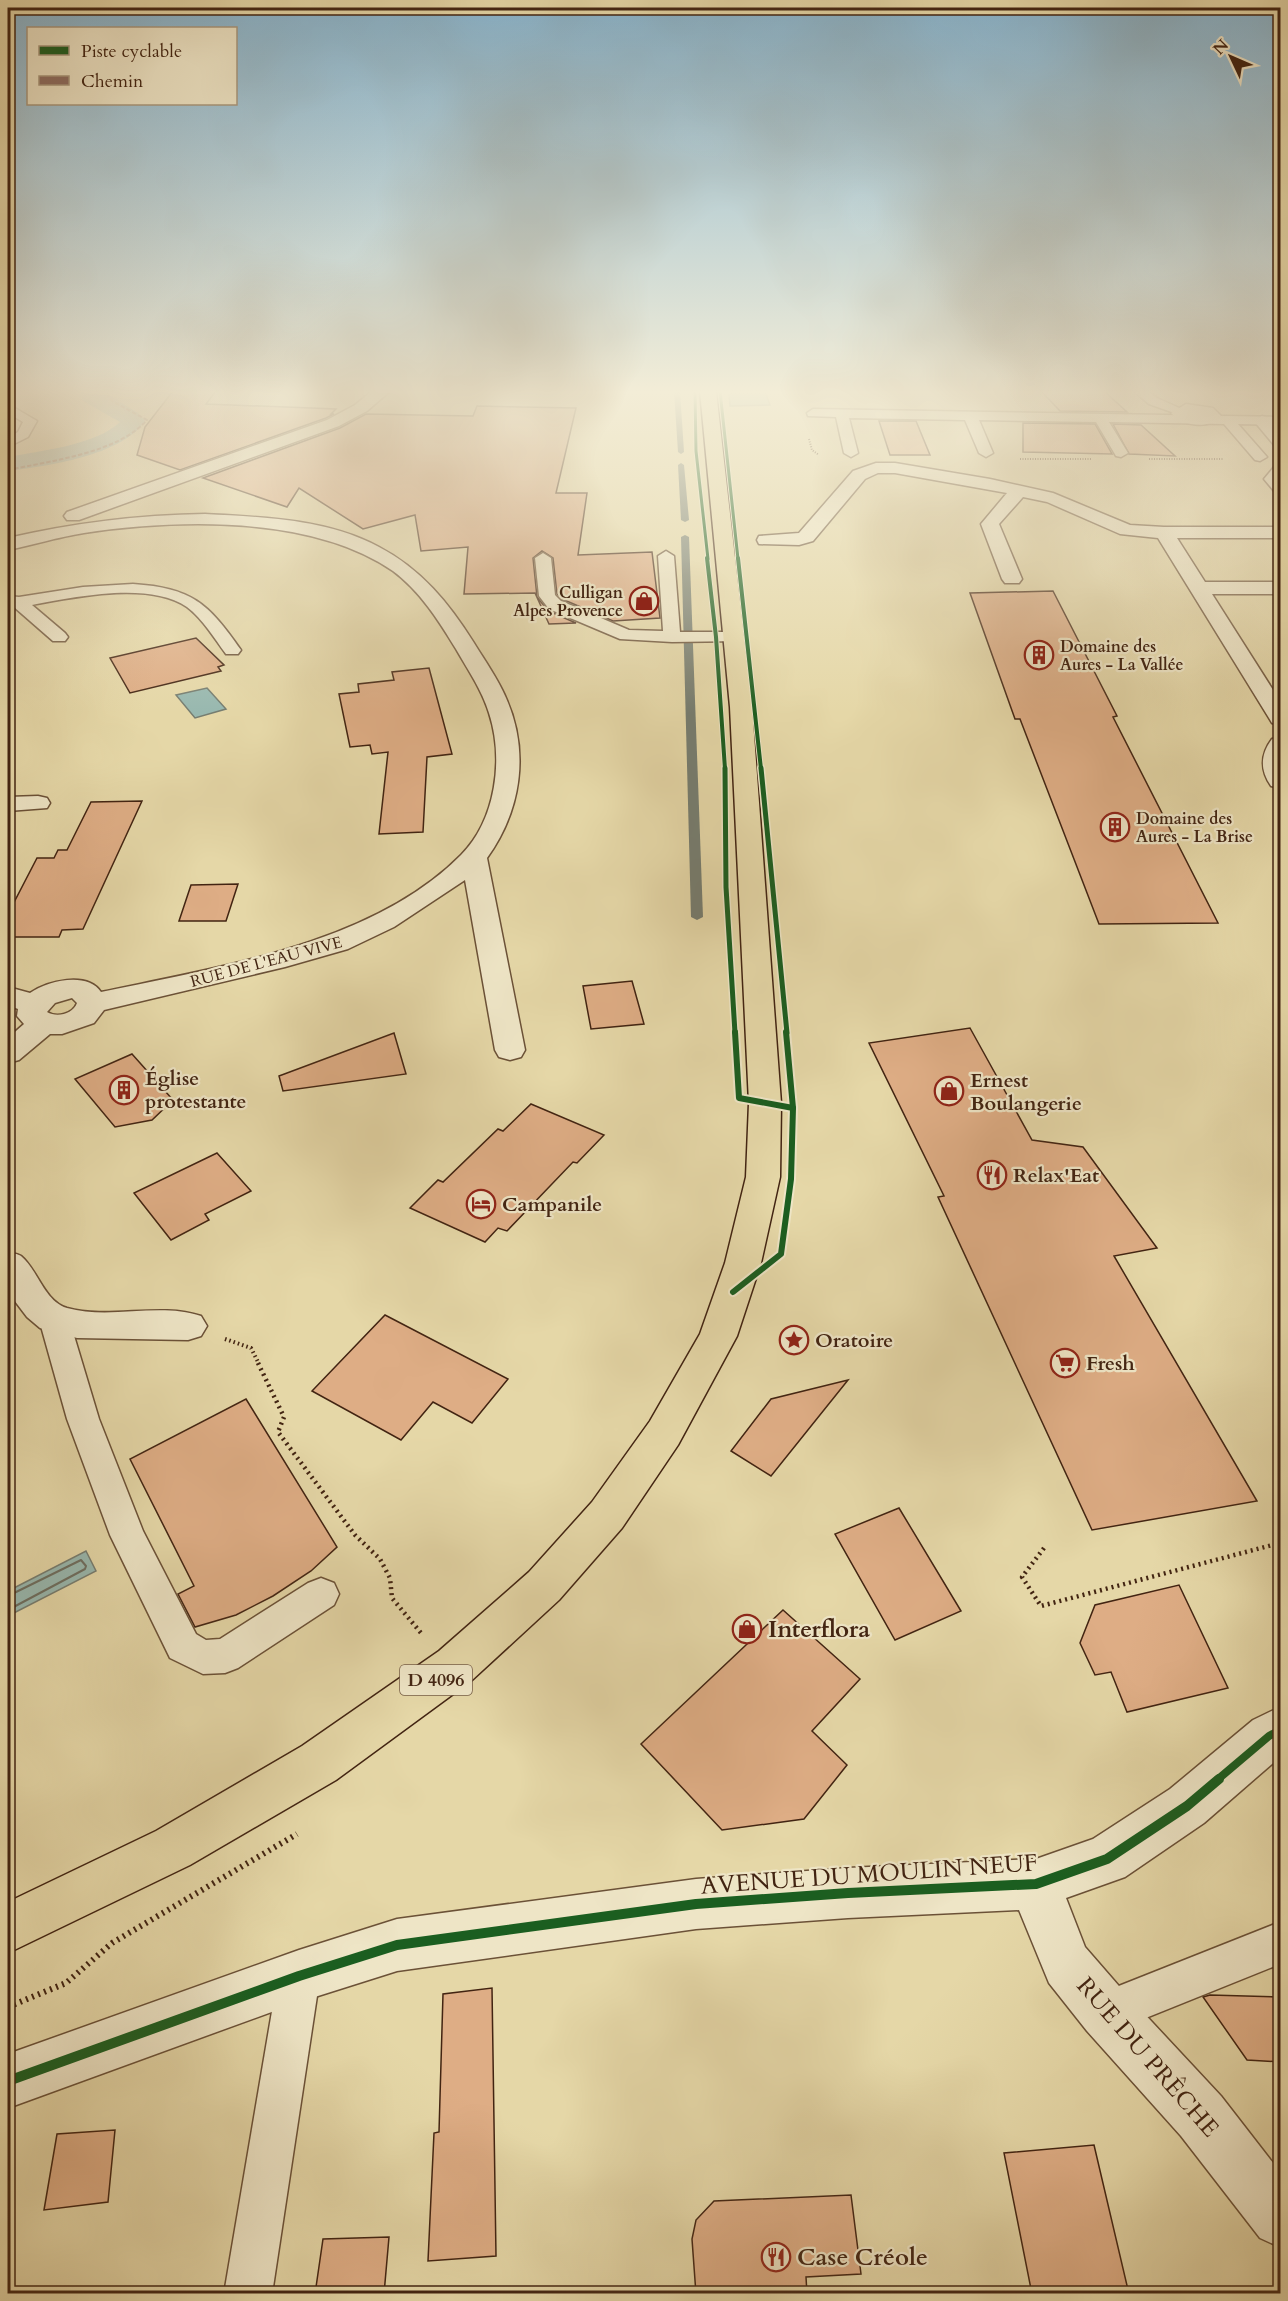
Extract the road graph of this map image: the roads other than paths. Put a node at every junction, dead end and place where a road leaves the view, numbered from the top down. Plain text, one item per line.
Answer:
1 (121, 498) edge
2 (719, 498) edge
3 (839, 498) edge
4 (1010, 498) edge
5 (1052, 498) edge
6 (1281, 532) edge
7 (1164, 533) junction
8 (766, 540) dead end
9 (8, 543) edge
10 (666, 556) dead end
11 (543, 558) dead end
12 (1012, 579) dead end
13 (1199, 588) junction
14 (1281, 588) edge
15 (13, 602) edge
16 (59, 637) dead end
17 (672, 637) junction
18 (734, 637) junction
19 (232, 650) dead end
20 (1281, 718) edge
21 (1281, 744) edge
22 (1281, 781) edge
23 (38, 802) dead end
24 (8, 804) edge
25 (474, 857) junction
26 (28, 1008) edge
27 (510, 1050) dead end
28 (8, 1053) edge
29 (8, 1265) edge
30 (54, 1319) junction
31 (188, 1326) road end
32 (321, 1594) dead end
33 (1281, 1730) edge
34 (1036, 1884) junction
35 (8, 1928) edge
36 (1281, 1943) edge
37 (299, 1976) junction
38 (1106, 2012) junction
39 (8, 2081) edge
40 (1281, 2218) edge
41 (248, 2294) edge

1 - 9 street
2 - 18 main road, D 4096
3 - 8 street
4 - 12 street
5 - 7 street
6 - 7 street
7 - 13 street
9 - 25 street, RUE DE L'EAU VIVE
10 - 17 lane
11 - 17 lane
13 - 14 street
13 - 20 street
15 - 16 lane
15 - 19 lane
17 - 18 lane
18 - 35 main road, D 4096
21 - 22 street
23 - 24 street
25 - 26 street, RUE DE L'EAU VIVE
25 - 27 street
26 - 28 street
29 - 30 street
30 - 31 street
30 - 32 lane
33 - 34 street, AVENUE DU MOULIN NEUF
34 - 37 street, AVENUE DU MOULIN NEUF
34 - 38 street, RUE DU PRÊCHE
36 - 38 lane
37 - 39 street, AVENUE DU MOULIN NEUF
37 - 41 lane
38 - 40 street, RUE DU PRÊCHE

